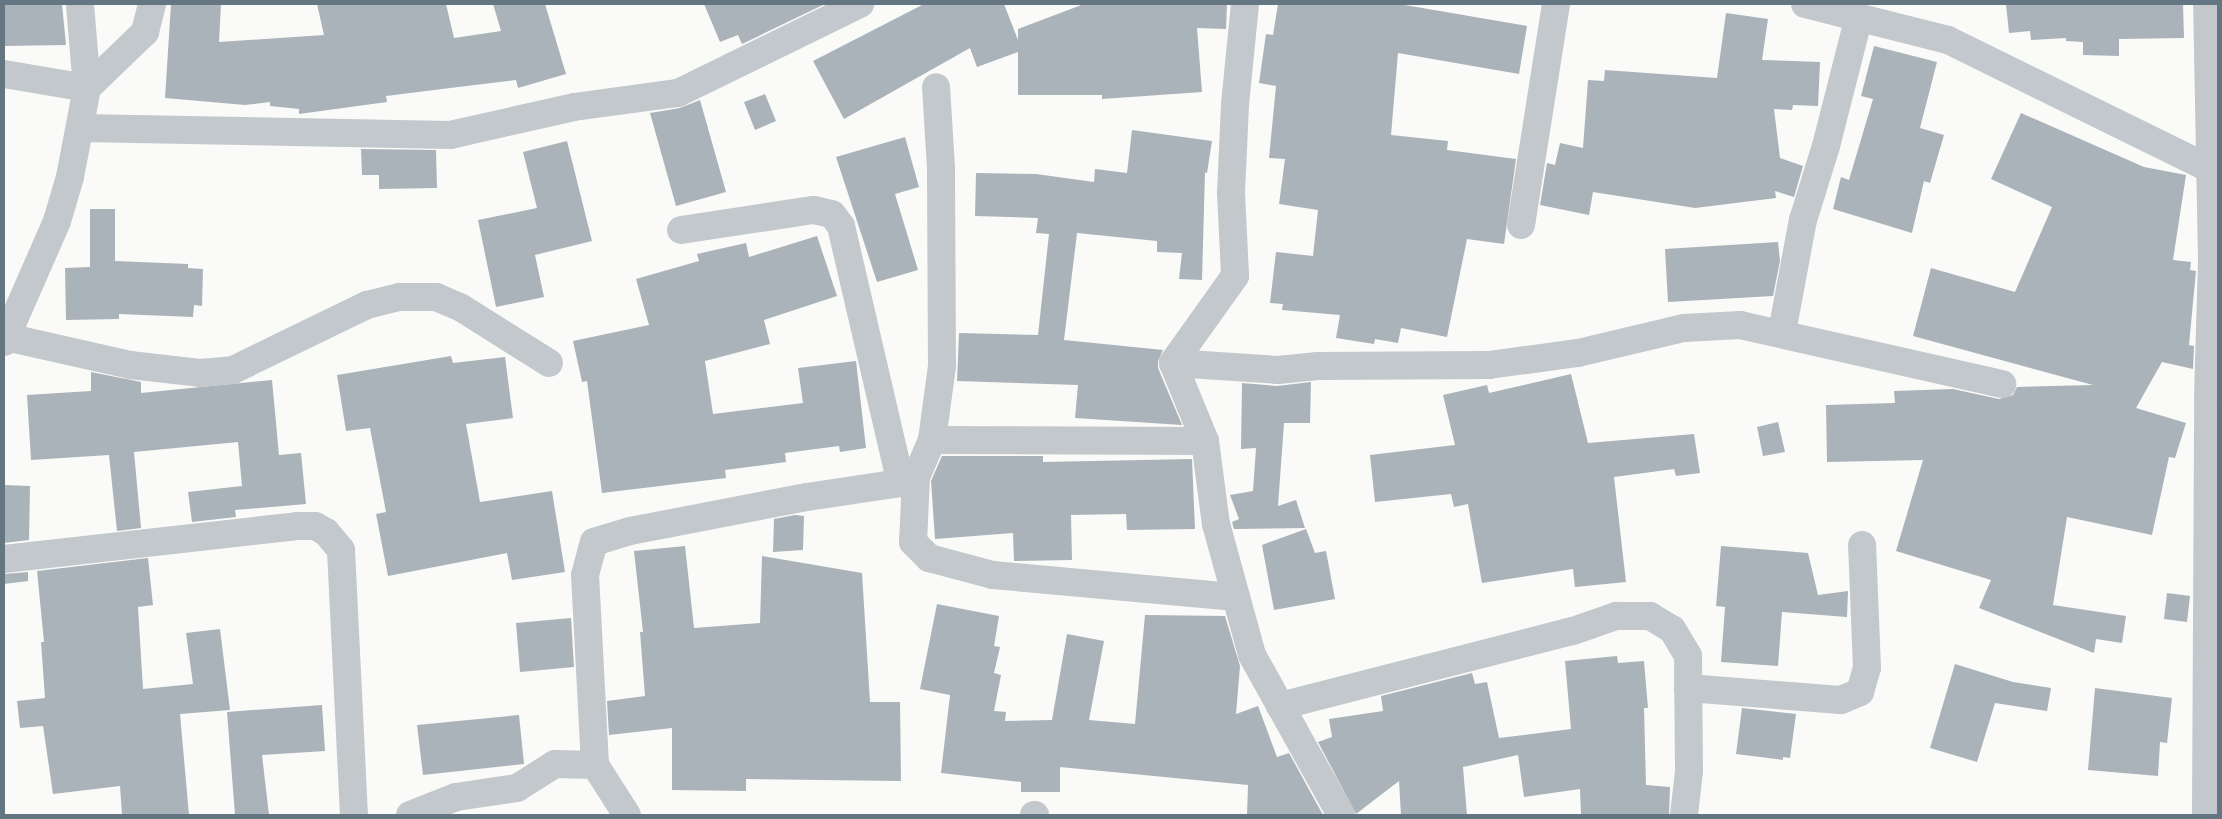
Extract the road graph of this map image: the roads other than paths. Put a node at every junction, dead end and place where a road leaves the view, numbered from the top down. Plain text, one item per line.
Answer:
1 (80, 4) edge
2 (152, 4) edge
3 (860, 4) edge
4 (1245, 4) edge
5 (1556, 4) edge
6 (1805, 4) edge
7 (2207, 4) edge
8 (1859, 17) junction
9 (4, 74) edge
10 (936, 87) dead end
11 (87, 88) junction
12 (81, 128) junction
13 (2210, 169) junction
14 (1521, 225) dead end
15 (680, 230) dead end
16 (1782, 332) junction
17 (5, 339) edge
18 (549, 363) dead end
19 (1173, 363) junction
20 (2002, 384) dead end
21 (2213, 401) edge
22 (932, 440) junction
23 (1205, 441) junction
24 (908, 480) junction
25 (1862, 544) dead end
26 (4, 559) edge
27 (1236, 597) junction
28 (1688, 688) junction
29 (1280, 706) junction
30 (595, 765) junction
31 (354, 815) edge
32 (410, 815) edge
33 (627, 815) edge
34 (1341, 815) edge
35 (1684, 815) edge
36 (2206, 815) edge

1 - 11 street
2 - 11 street
3 - 12 street
4 - 19 street
5 - 14 street
6 - 8 street
7 - 13 street
8 - 13 street
8 - 16 street
9 - 11 street
10 - 22 street
11 - 12 street
12 - 17 street
13 - 21 street
15 - 24 street
16 - 19 street
16 - 20 street
17 - 18 street
19 - 23 street
21 - 36 street
22 - 23 street
22 - 24 street
23 - 27 street
24 - 27 street
24 - 30 street
25 - 28 street
26 - 31 street
27 - 29 street
28 - 29 street
28 - 35 street
29 - 34 street
30 - 32 street
30 - 33 street

